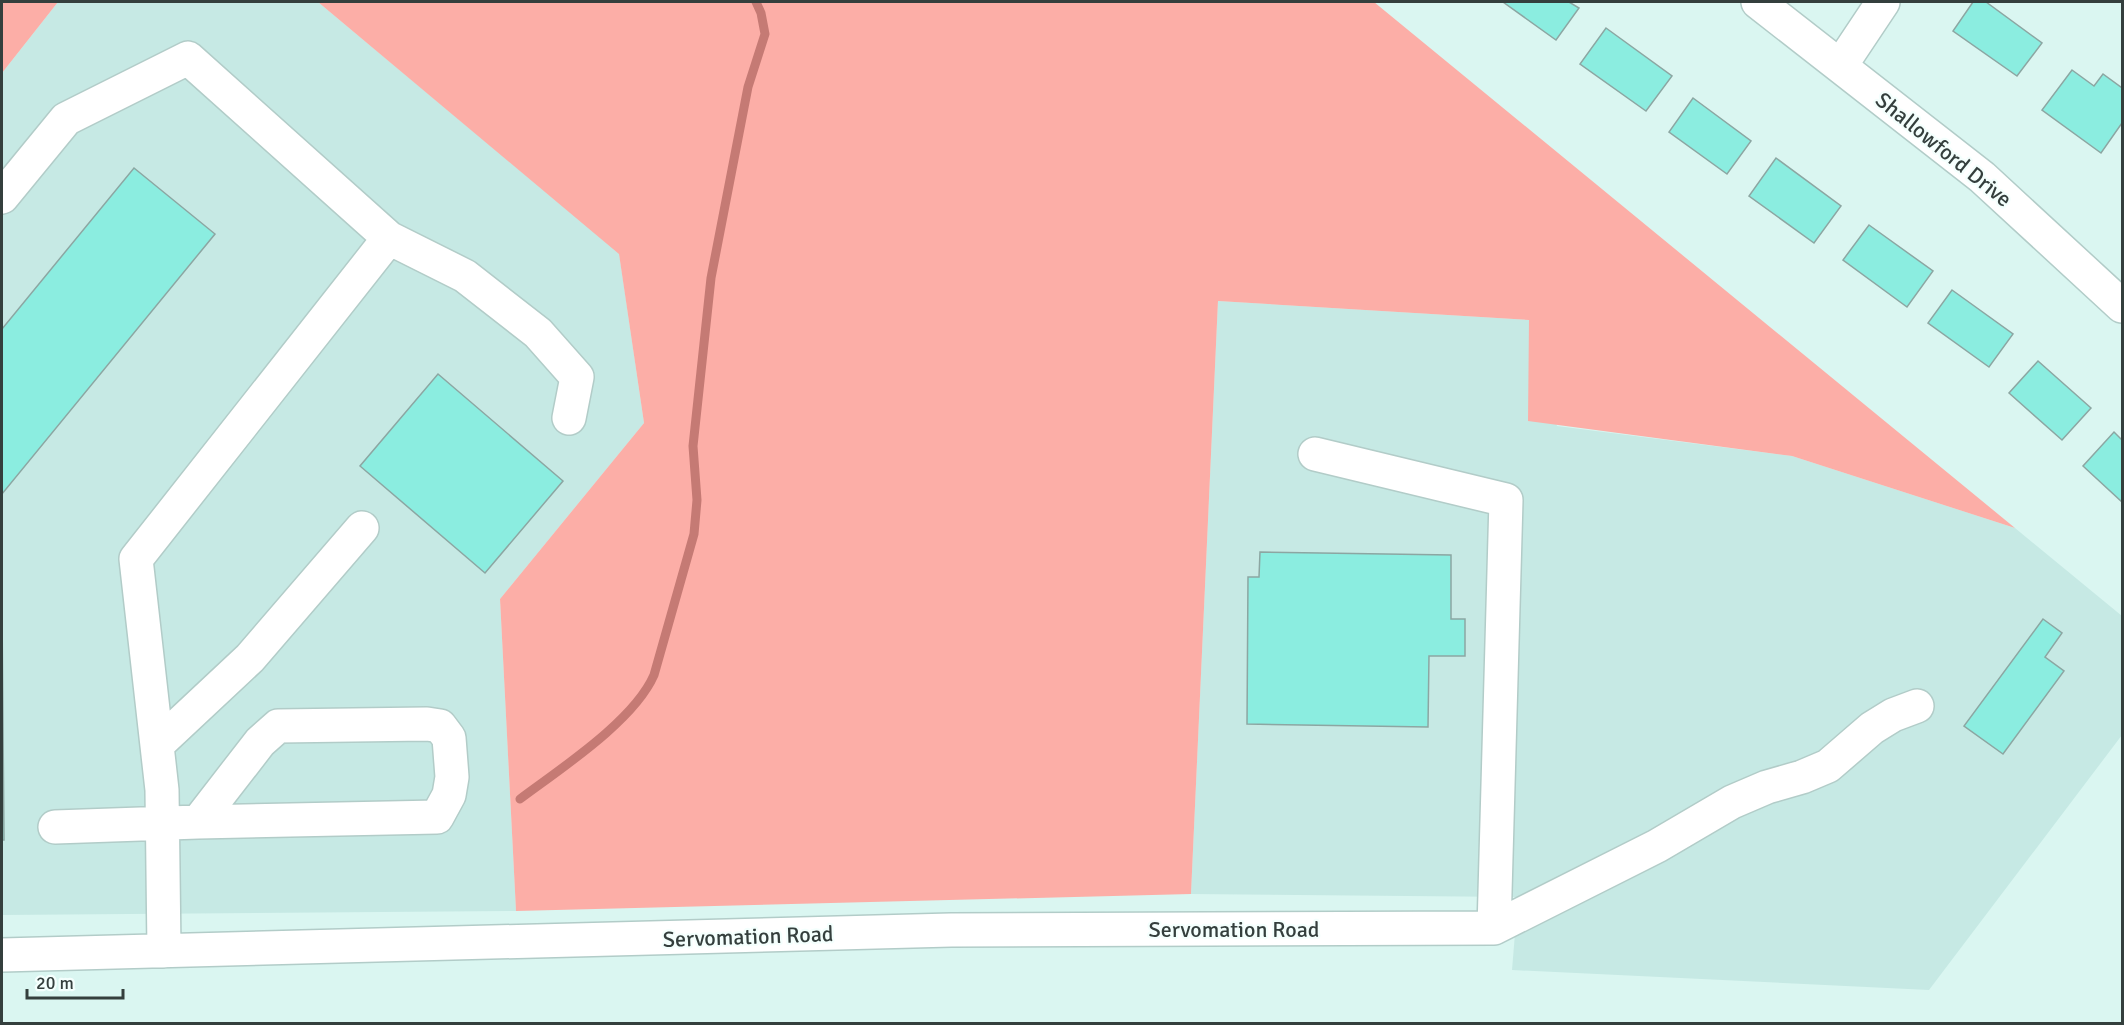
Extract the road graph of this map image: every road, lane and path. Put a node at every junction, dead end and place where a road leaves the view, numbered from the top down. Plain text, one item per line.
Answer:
1 (1758, 2) edge
2 (1883, 2) edge
3 (1841, 65) junction
4 (2, 197) edge
5 (389, 238) junction
6 (2122, 306) edge
7 (569, 418) dead end
8 (1315, 454) dead end
9 (362, 528) dead end
10 (1917, 706) dead end
11 (157, 745) junction
12 (162, 822) junction
13 (198, 822) junction
14 (55, 827) dead end
15 (1494, 927) junction
16 (164, 951) junction
17 (2, 955) edge

1 - 3 street, Shallowford Drive
2 - 3 street
3 - 6 street, Shallowford Drive
4 - 5 street
5 - 7 street
5 - 11 street
8 - 15 street
9 - 11 street
10 - 15 street
11 - 12 street
12 - 13 street
12 - 14 street
12 - 16 street
13 - 13 street
15 - 16 street, Servomation Road
16 - 17 street, Servomation Road

